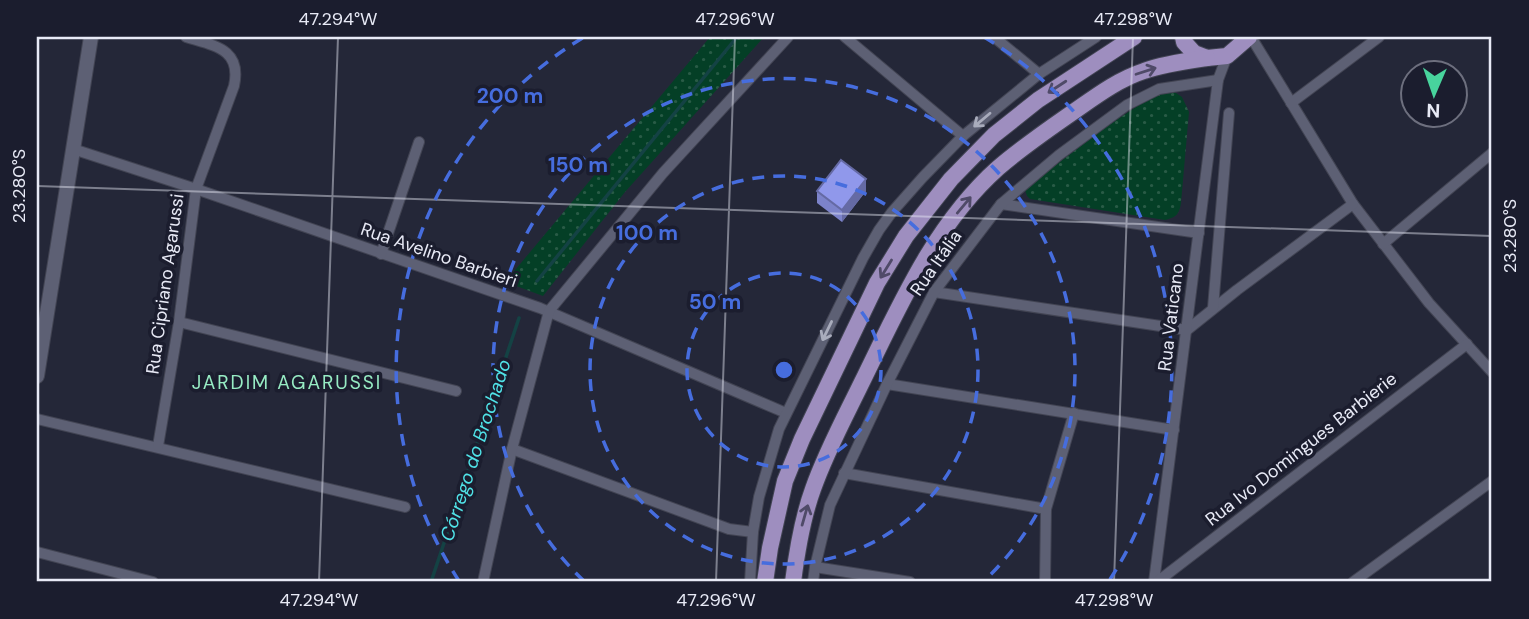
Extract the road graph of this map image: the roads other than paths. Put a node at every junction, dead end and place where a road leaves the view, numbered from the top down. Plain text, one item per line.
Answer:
1 (91, 37) edge
2 (186, 37) edge
3 (788, 37) edge
4 (845, 37) edge
5 (994, 37) edge
6 (1096, 37) edge
7 (1134, 37) edge
8 (1183, 37) edge
9 (1250, 37) edge
10 (1378, 37) edge
11 (1227, 56) junction
12 (1207, 58) junction
13 (1039, 74) junction
14 (1218, 80) junction
15 (1291, 103) junction
16 (1229, 113) dead end
17 (963, 136) junction
18 (419, 142) dead end
19 (73, 149) junction
20 (1492, 153) edge
21 (196, 189) junction
22 (1001, 204) junction
23 (1353, 204) junction
24 (1199, 233) junction
25 (1383, 244) junction
26 (381, 254) junction
27 (934, 292) junction
28 (1213, 308) junction
29 (549, 311) junction
30 (178, 322) junction
31 (1187, 330) junction
32 (1466, 344) junction
33 (1491, 369) edge
34 (37, 375) edge
35 (887, 384) junction
36 (456, 391) dead end
37 (786, 413) junction
38 (1074, 413) junction
39 (37, 419) edge
40 (1174, 430) junction
41 (158, 446) junction
42 (512, 449) junction
43 (844, 473) junction
44 (1492, 481) edge
45 (405, 507) dead end
46 (1046, 509) junction
47 (753, 532) junction
48 (37, 552) edge
49 (815, 567) junction
50 (147, 582) edge
51 (483, 582) edge
52 (750, 582) edge
53 (765, 582) edge
54 (793, 582) edge
55 (813, 582) edge
56 (910, 582) edge
57 (1045, 582) edge
58 (1156, 582) edge
59 (1353, 582) edge

1 - 19 street
2 - 21 street, Rua Cipriano Agarussi
3 - 29 street
4 - 17 street
5 - 13 street
6 - 13 street
7 -> 53 main road
8 - 12 main road
9 - 11 main road
9 - 15 street
10 - 15 street
11 - 12 main road
11 - 14 street, Rua Vaticano
54 -> 12 main road
13 -> 17 street
14 - 22 street, Rua Itália
14 - 24 street, Rua Vaticano
15 - 23 street
16 - 28 street
17 -> 37 street
18 - 26 street
19 - 21 street, Rua Avelino Barbieri
19 - 34 street
20 - 25 street
21 - 26 street, Rua Avelino Barbieri
21 - 30 street, Rua Cipriano Agarussi
22 - 24 street
22 - 27 street, Rua Itália
23 - 25 street
23 - 28 street
24 - 31 street, Rua Vaticano
25 - 32 street
26 - 29 street, Rua Avelino Barbieri
27 - 31 street
27 - 35 street, Rua Itália
28 - 31 street
29 - 37 street, Rua Avelino Barbieri
29 - 42 street
30 - 36 street
30 - 41 street, Rua Cipriano Agarussi
31 - 40 street, Rua Vaticano
32 - 33 street
32 - 58 street, Rua Ivo Domingues Barbierie
35 - 38 street
35 - 43 street, Rua Itália
37 - 47 street
38 - 40 street
38 - 46 street
39 - 41 street
40 - 58 street, Rua Vaticano
41 - 45 street
42 - 47 street
42 - 51 street
43 - 46 street
43 - 49 street, Rua Itália
44 - 59 street
46 - 57 street
47 - 52 street
48 - 50 street
49 - 55 street, Rua Itália
49 - 56 street

